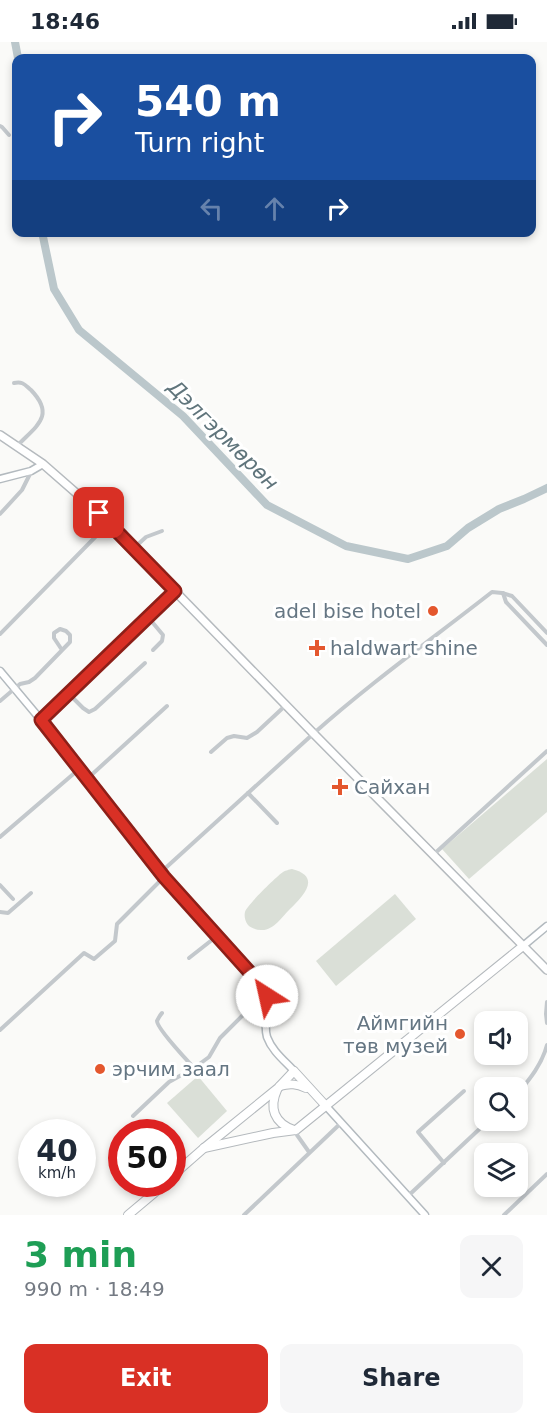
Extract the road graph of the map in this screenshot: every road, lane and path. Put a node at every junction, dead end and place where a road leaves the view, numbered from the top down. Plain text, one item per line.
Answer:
1 (0, 126) edge
2 (9, 135) dead end
3 (14, 383) dead end
4 (0, 435) edge
5 (17, 446) junction
6 (43, 464) junction
7 (31, 471) junction
8 (0, 479) edge
9 (0, 514) edge
10 (109, 523) junction
11 (162, 531) dead end
12 (134, 548) junction
13 (175, 591) junction
14 (502, 593) junction
15 (148, 618) junction
16 (547, 633) edge
17 (0, 634) edge
18 (547, 645) edge
19 (62, 650) junction
20 (153, 650) dead end
21 (145, 663) dead end
22 (0, 671) edge
23 (14, 689) junction
24 (69, 694) junction
25 (0, 701) edge
26 (286, 704) junction
27 (167, 706) dead end
28 (41, 720) junction
29 (313, 733) junction
30 (547, 751) edge
31 (211, 752) dead end
32 (78, 770) junction
33 (86, 780) junction
34 (248, 793) junction
35 (277, 823) dead end
36 (0, 837) edge
37 (433, 855) junction
38 (162, 875) junction
39 (0, 885) edge
40 (31, 893) dead end
41 (13, 899) dead end
42 (0, 912) edge
43 (547, 926) edge
44 (217, 936) junction
45 (523, 946) junction
46 (189, 958) dead end
47 (547, 970) edge
48 (547, 1002) edge
49 (162, 1013) dead end
50 (267, 1013) junction
51 (547, 1023) edge
52 (0, 1030) edge
53 (547, 1045) edge
54 (194, 1068) junction
55 (294, 1071) junction
56 (528, 1081) edge
57 (279, 1087) junction
58 (310, 1090) junction
59 (464, 1091) dead end
60 (326, 1106) junction
61 (134, 1116) dead end
62 (341, 1123) junction
63 (296, 1130) junction
64 (477, 1131) edge
65 (204, 1148) junction
66 (309, 1152) junction
67 (444, 1163) junction
68 (186, 1164) edge
69 (547, 1173) edge
70 (149, 1197) edge
71 (408, 1197) junction
72 (128, 1215) edge
73 (244, 1215) edge
74 (425, 1215) edge
75 (504, 1215) edge

1 - 2 street
3 - 5 street
4 - 5 main road
5 - 6 main road
6 - 7 main road
6 - 10 main road
7 - 8 main road
7 - 9 street
10 - 12 main road
10 - 17 street
11 - 12 street
12 - 13 main road
13 - 15 street
13 - 26 main road
14 - 16 street
14 - 18 street
14 - 29 street
15 - 20 street
15 - 24 street
19 - 19 street
19 - 23 street
21 - 24 street
22 - 23 main road
23 - 25 street
23 - 28 main road
24 - 28 street
26 - 29 main road
26 - 31 street
27 - 33 street
28 - 32 main road
29 - 34 street
29 - 37 main road
30 - 37 street
32 - 33 main road
32 - 36 street
33 - 38 main road
34 - 35 street
34 - 38 street
37 - 45 main road
38 - 44 main road
38 - 52 street
39 - 41 street
40 - 42 street
43 - 45 main road
44 - 46 street
44 - 50 main road
45 - 47 main road
45 - 60 highway
48 - 51 street
49 - 54 street
50 - 54 street
50 - 55 main road
53 - 56 street
54 - 61 street
55 - 57 highway
55 - 58 highway
57 - 58 highway
57 - 63 highway
57 - 65 highway
58 - 60 highway
59 - 67 street
60 - 62 main road
60 - 63 highway
62 - 66 street
62 - 71 main road
63 - 65 highway
63 - 66 street
64 - 67 street
65 - 68 highway
66 - 73 street
67 - 71 street
69 - 75 street
70 - 72 highway
71 - 74 main road

